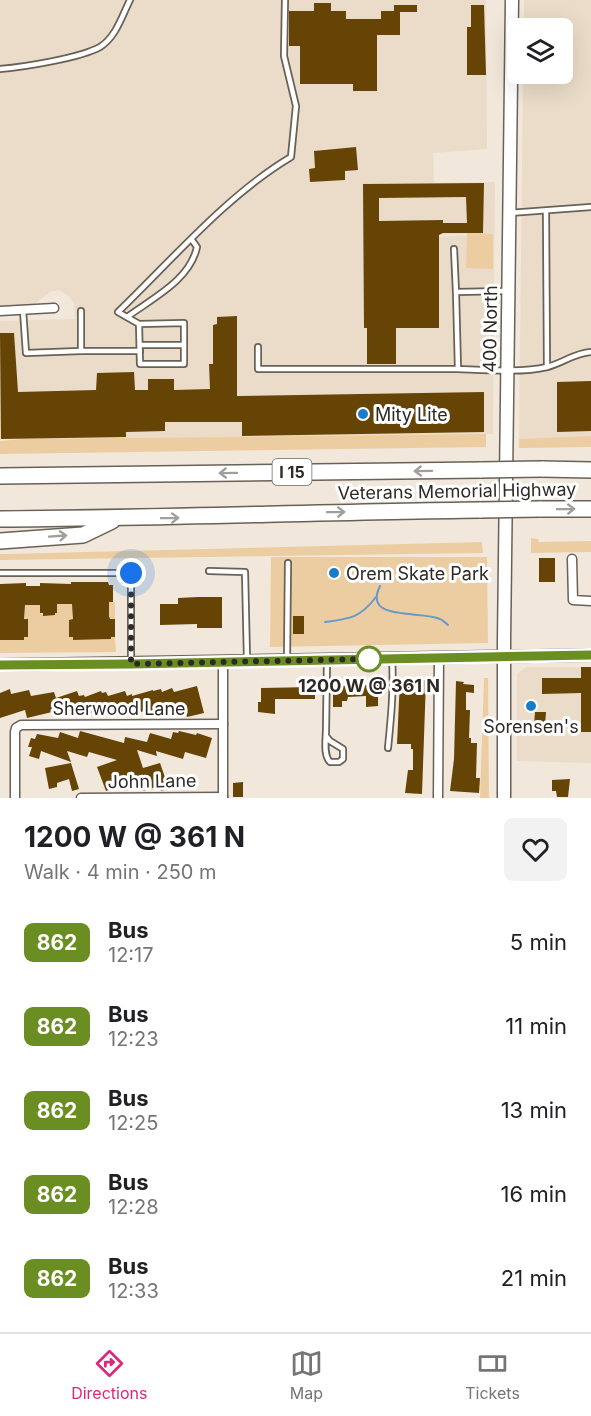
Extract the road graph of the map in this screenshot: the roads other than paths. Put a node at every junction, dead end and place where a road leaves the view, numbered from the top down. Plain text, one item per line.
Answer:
1 (130, 0) edge
2 (285, 0) edge
3 (512, 0) edge
4 (0, 69) edge
5 (591, 207) edge
6 (546, 211) junction
7 (509, 213) junction
8 (192, 240) junction
9 (454, 249) dead end
10 (509, 291) junction
11 (456, 292) junction
12 (54, 308) dead end
13 (23, 310) junction
14 (0, 311) edge
15 (81, 311) dead end
16 (127, 317) junction
17 (140, 324) junction
18 (184, 345) junction
19 (140, 348) junction
20 (258, 348) dead end
21 (81, 351) junction
22 (591, 352) edge
23 (547, 367) junction
24 (458, 369) junction
25 (508, 370) junction
26 (591, 470) edge
27 (0, 476) edge
28 (591, 509) edge
29 (0, 519) edge
30 (118, 519) junction
31 (0, 541) edge
32 (572, 559) dead end
33 (288, 563) dead end
34 (208, 571) dead end
35 (0, 573) edge
36 (591, 601) edge
37 (591, 655) edge
38 (439, 658) junction
39 (504, 658) junction
40 (392, 659) junction
41 (327, 660) junction
42 (287, 661) junction
43 (223, 662) junction
44 (247, 662) junction
45 (131, 664) junction
46 (0, 665) edge
47 (223, 724) junction
48 (326, 736) junction
49 (388, 748) dead end
50 (223, 797) edge
51 (15, 798) edge
52 (81, 798) edge
53 (438, 798) edge
54 (504, 798) edge

1 - 4 lane
2 - 8 lane
3 - 7 main road, 400 North
5 - 6 lane
6 - 7 lane
6 - 23 lane
7 - 10 main road, 400 North
8 - 16 lane
8 - 16 lane
9 - 11 lane
10 - 11 lane
10 - 25 main road, 400 North
11 - 24 lane
12 - 13 street
13 - 14 street
13 - 21 lane
15 - 21 lane
16 - 17 lane
17 - 18 lane
17 - 19 lane
18 - 19 lane
18 - 19 lane
19 - 21 lane
20 - 24 lane
22 - 23 lane
23 - 25 lane
24 - 25 lane
25 - 39 main road, 400 North
26 -> 27 highway, Veterans Memorial Highway / I 15, bridge
30 -> 28 highway, Veterans Memorial Highway, bridge
29 - 30 highway, Veterans Memorial Highway
31 -> 30 highway
32 - 36 street
33 - 42 lane
34 - 44 lane
35 - 45 lane
37 - 39 street
38 - 39 street
38 - 40 street
38 - 53 street
39 - 54 main road, 400 North
40 - 41 street
40 - 49 lane
41 - 42 street
41 - 48 lane
42 - 44 street
43 - 44 street
43 - 45 street
43 - 47 street
45 - 46 street
47 - 50 street
47 - 51 street, Sherwood Lane
48 - 48 lane
50 - 52 street, John Lane

